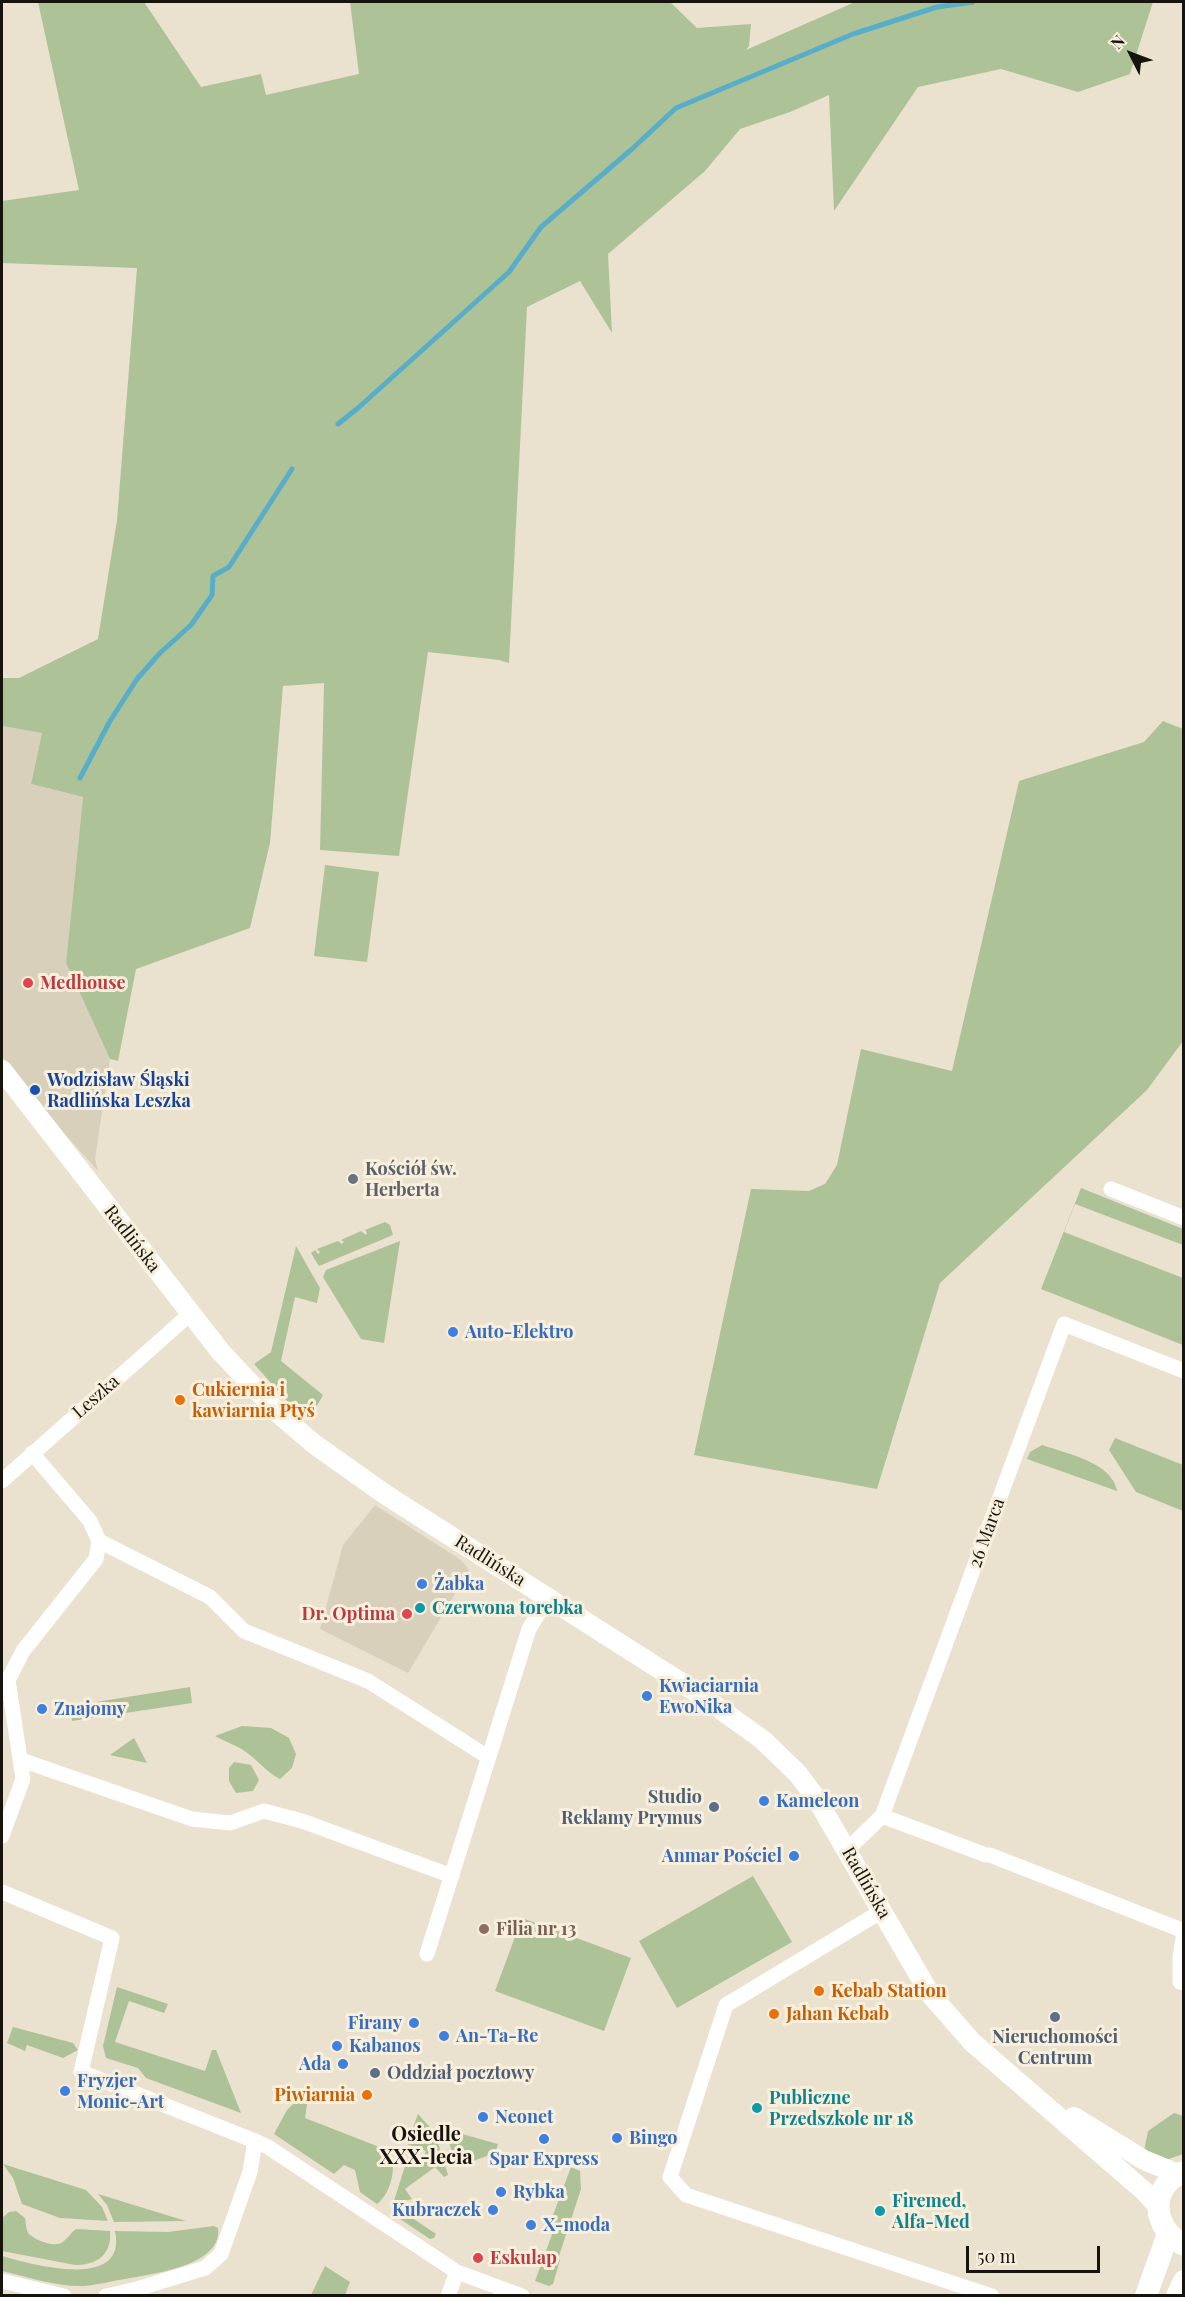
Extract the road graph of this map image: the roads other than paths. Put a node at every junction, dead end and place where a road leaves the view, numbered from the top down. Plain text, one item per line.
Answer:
1 (2, 1070) edge
2 (1111, 1189) dead end
3 (1184, 1218) edge
4 (190, 1314) junction
5 (1184, 1371) edge
6 (32, 1453) junction
7 (2, 1481) edge
8 (99, 1541) junction
9 (548, 1598) junction
10 (488, 1757) junction
11 (21, 1760) junction
12 (882, 1816) junction
13 (2, 1836) edge
14 (847, 1850) junction
15 (452, 1876) junction
16 (2, 1892) edge
17 (882, 1911) junction
18 (1184, 1931) edge
19 (427, 1954) dead end
20 (1184, 1983) edge
21 (1030, 2091) junction
22 (255, 2141) junction
23 (1181, 2173) edge
24 (1158, 2206) junction
25 (1176, 2240) edge
26 (457, 2272) junction
27 (2, 2281) edge
28 (1184, 2281) edge
29 (64, 2295) edge
30 (106, 2295) edge
31 (448, 2295) edge
32 (522, 2295) edge
33 (992, 2295) edge
34 (1146, 2295) edge
35 (1177, 2295) edge

1 - 4 street, Radlińska
2 - 3 street
4 - 6 street, Leszka
4 - 9 street, Radlińska
5 - 12 street, 26 Marca
6 - 7 street, Leszka
6 - 8 street
8 - 10 street
8 - 11 street
9 - 10 street
9 - 14 street, Radlińska
10 - 15 street
11 - 13 street
11 - 15 street
12 - 14 street, 26 Marca
12 - 18 street
14 - 17 street, Radlińska
15 - 19 street
16 - 22 street
17 - 21 street, Radlińska
17 - 33 street
18 - 20 street
21 - 23 street, Radlińska
21 - 24 street, Radlińska
22 - 26 street
22 - 30 street
23 - 24 main road
24 - 25 main road
25 - 34 main road
26 - 31 street
26 - 32 street
27 - 29 street
28 - 35 main road

